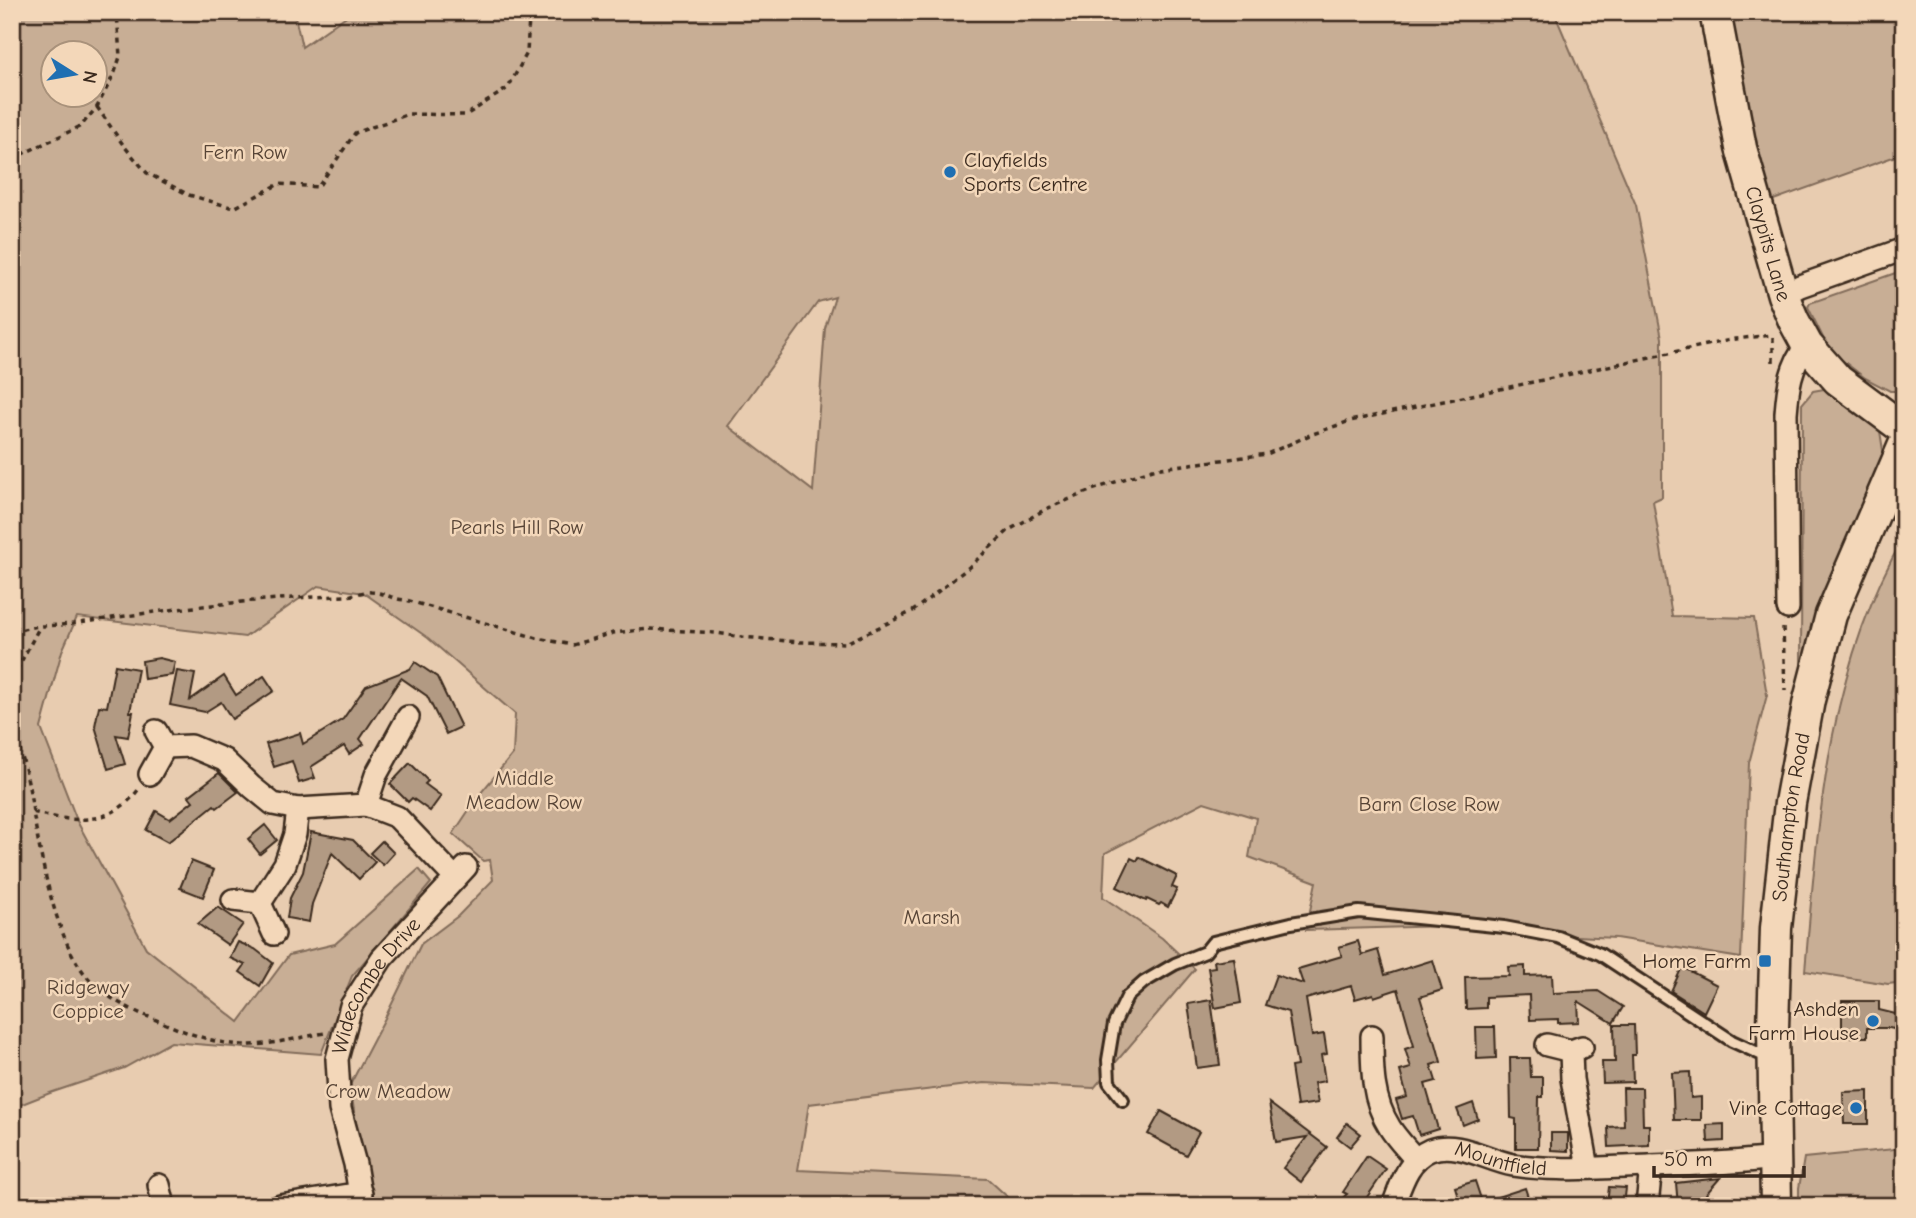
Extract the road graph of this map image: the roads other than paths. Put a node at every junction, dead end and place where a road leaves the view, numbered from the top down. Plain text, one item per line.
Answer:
1 (1715, 12) edge
2 (1904, 249) edge
3 (1783, 295) junction
4 (1807, 345) junction
5 (1904, 429) edge
6 (1904, 445) edge
7 (1785, 613) road end
8 (408, 717) dead end
9 (150, 774) road end
10 (366, 805) junction
11 (298, 809) junction
12 (233, 900) dead end
13 (260, 903) junction
14 (274, 934) dead end
15 (1372, 1036) dead end
16 (1547, 1045) dead end
17 (1774, 1060) junction
18 (1123, 1100) dead end
19 (1775, 1158) junction
20 (1415, 1159) junction
21 (1651, 1166) junction
22 (1588, 1168) junction
23 (361, 1199) edge
24 (280, 1206) edge
25 (1393, 1206) edge
26 (1647, 1206) edge
27 (1776, 1206) edge

1 - 3 street, Claypits Lane
2 - 3 street
3 - 4 street, Claypits Lane
4 - 5 street, Claypits Lane
4 - 7 street
6 - 17 street, Southampton Road
8 - 10 street
9 - 11 street
10 - 11 street
10 - 23 street, Widecombe Drive
11 - 13 street
12 - 13 street
13 - 14 street
15 - 20 street
16 - 22 street
17 - 18 lane
17 - 19 street, Southampton Road
19 - 21 street, Mountfield
19 - 27 street, Southampton Road
20 - 22 street, Mountfield
20 - 25 street
21 - 22 street, Mountfield
21 - 26 street
23 - 24 street

